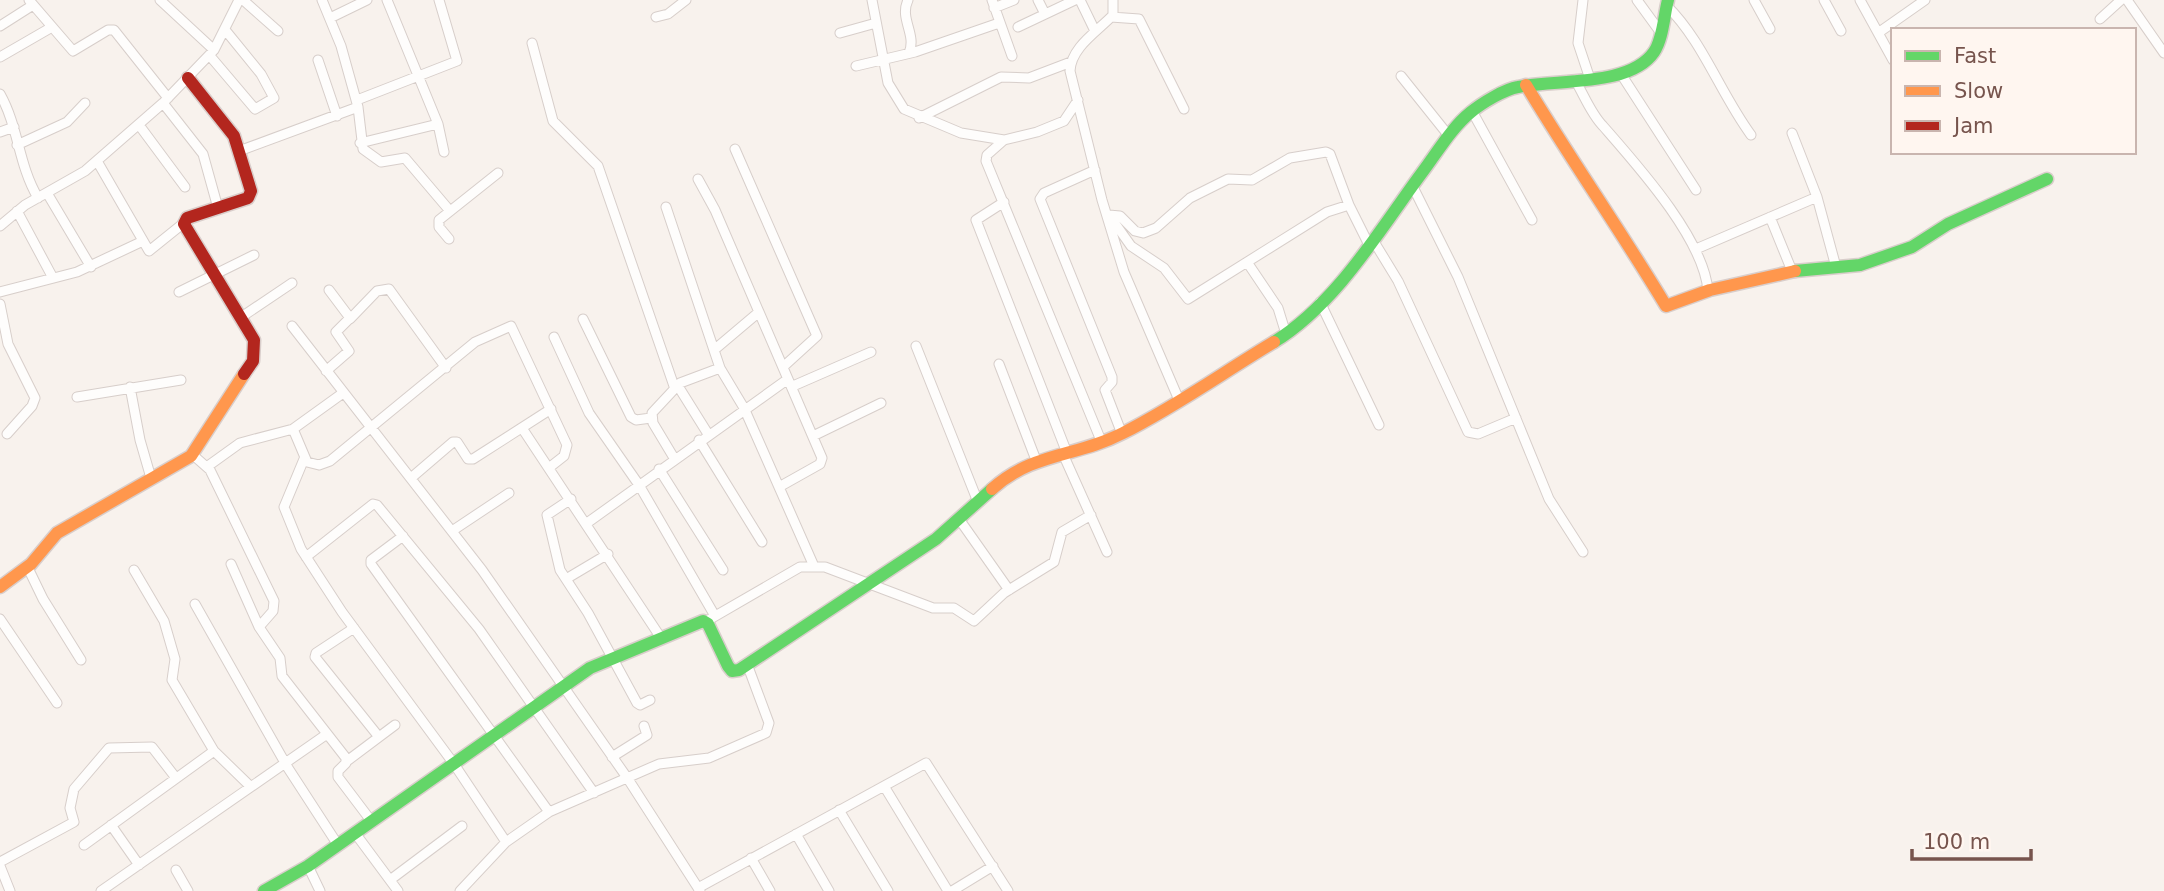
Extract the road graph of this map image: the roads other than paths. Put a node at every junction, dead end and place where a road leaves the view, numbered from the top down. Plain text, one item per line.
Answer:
1 (160, 0) edge
2 (322, 0) edge
3 (367, 0) edge
4 (387, 0) edge
5 (439, 0) edge
6 (686, 0) edge
7 (872, 0) edge
8 (908, 0) edge
9 (1014, 0) edge
10 (1038, 0) edge
11 (1078, 0) edge
12 (1114, 0) edge
13 (1583, 0) edge
14 (1637, 0) edge
15 (1754, 0) edge
16 (1824, 0) edge
17 (1860, 0) edge
18 (1925, 0) edge
19 (2121, 0) edge
20 (2127, 0) edge
21 (246, 1) edge
22 (1667, 2) edge
23 (31, 3) edge
24 (993, 4) edge
25 (1045, 14) junction
26 (656, 17) dead end
27 (1111, 17) junction
28 (330, 18) junction
29 (2100, 19) dead end
30 (876, 23) junction
31 (999, 23) junction
32 (0, 26) edge
33 (52, 27) junction
34 (1018, 27) dead end
35 (1770, 29) dead end
36 (1095, 30) junction
37 (226, 31) junction
38 (278, 31) dead end
39 (1841, 31) dead end
40 (840, 33) dead end
41 (1661, 33) junction
42 (1878, 33) junction
43 (532, 43) dead end
44 (212, 53) junction
45 (909, 53) junction
46 (2164, 53) edge
47 (1012, 56) dead end
48 (1891, 56) edge
49 (0, 57) edge
50 (318, 60) dead end
51 (882, 60) junction
52 (1071, 62) junction
53 (856, 66) dead end
54 (1621, 74) junction
55 (419, 75) junction
56 (1401, 76) dead end
57 (188, 78) junction
58 (1590, 79) junction
59 (1575, 80) junction
60 (1526, 85) junction
61 (0, 94) edge
62 (165, 100) junction
63 (1078, 100) junction
64 (85, 103) dead end
65 (357, 103) junction
66 (1184, 109) dead end
67 (1472, 111) junction
68 (337, 116) junction
69 (919, 118) junction
70 (438, 124) junction
71 (139, 125) junction
72 (13, 127) junction
73 (0, 132) edge
74 (1792, 133) dead end
75 (1751, 135) dead end
76 (1449, 136) junction
77 (1004, 140) junction
78 (360, 143) junction
79 (17, 145) junction
80 (735, 149) dead end
81 (239, 151) junction
82 (444, 152) dead end
83 (97, 161) junction
84 (1095, 170) junction
85 (498, 173) dead end
86 (698, 179) dead end
87 (2046, 179) dead end
88 (185, 187) dead end
89 (1413, 187) junction
90 (1696, 190) dead end
91 (42, 196) junction
92 (1817, 197) junction
93 (1003, 202) junction
94 (1349, 205) junction
95 (666, 207) dead end
96 (218, 208) junction
97 (17, 211) junction
98 (450, 211) junction
99 (1106, 211) junction
100 (1770, 217) junction
101 (1532, 220) dead end
102 (185, 222) junction
103 (0, 226) edge
104 (449, 239) dead end
105 (143, 241) junction
106 (1371, 242) junction
107 (1696, 249) junction
108 (254, 255) dead end
109 (1247, 262) junction
110 (91, 267) junction
111 (1836, 267) junction
112 (1792, 271) junction
113 (214, 275) junction
114 (53, 278) junction
115 (292, 283) dead end
116 (329, 290) dead end
117 (1708, 291) junction
118 (0, 292) edge
119 (179, 292) dead end
120 (1320, 302) junction
121 (0, 304) edge
122 (760, 312) junction
123 (240, 318) junction
124 (350, 319) junction
125 (583, 319) dead end
126 (292, 326) dead end
127 (1286, 334) junction
128 (554, 337) dead end
129 (916, 346) dead end
130 (715, 350) junction
131 (871, 352) dead end
132 (999, 364) dead end
133 (783, 367) junction
134 (446, 368) junction
135 (720, 368) junction
136 (326, 371) junction
137 (181, 380) dead end
138 (791, 382) junction
139 (130, 387) junction
140 (677, 388) junction
141 (343, 393) junction
142 (77, 397) dead end
143 (1179, 400) junction
144 (881, 403) dead end
145 (744, 408) junction
146 (551, 409) junction
147 (651, 418) junction
148 (1516, 418) junction
149 (1379, 425) dead end
150 (522, 428) junction
151 (293, 429) junction
152 (371, 429) junction
153 (7, 434) dead end
154 (708, 434) junction
155 (1122, 434) junction
156 (813, 436) junction
157 (699, 440) junction
158 (1102, 443) junction
159 (1065, 453) junction
160 (193, 455) junction
161 (674, 458) junction
162 (304, 459) junction
163 (1037, 460) junction
164 (208, 466) junction
165 (550, 467) junction
166 (659, 469) junction
167 (151, 478) junction
168 (411, 478) junction
169 (639, 485) junction
170 (779, 487) junction
171 (509, 494) dead end
172 (571, 499) junction
173 (978, 502) junction
174 (1091, 515) junction
175 (959, 519) junction
176 (587, 523) junction
177 (452, 531) junction
178 (403, 536) junction
179 (762, 542) dead end
180 (1108, 552) dead end
181 (1583, 552) dead end
182 (608, 554) junction
183 (306, 557) junction
184 (231, 564) dead end
185 (813, 564) junction
186 (28, 568) junction
187 (134, 570) dead end
188 (723, 570) dead end
189 (565, 579) junction
190 (871, 582) junction
191 (0, 587) edge
192 (1009, 590) junction
193 (195, 604) dead end
194 (0, 619) edge
195 (710, 619) junction
196 (259, 627) junction
197 (354, 628) junction
198 (662, 638) junction
199 (613, 657) junction
200 (81, 660) dead end
201 (747, 664) junction
202 (563, 686) junction
203 (650, 700) dead end
204 (57, 703) dead end
205 (535, 706) junction
206 (395, 725) dead end
207 (644, 726) dead end
208 (327, 734) junction
209 (494, 735) junction
210 (379, 737) junction
211 (214, 751) junction
212 (612, 757) junction
213 (347, 761) junction
214 (286, 763) junction
215 (454, 764) junction
216 (176, 778) junction
217 (628, 779) junction
218 (250, 786) junction
219 (884, 786) junction
220 (594, 793) junction
221 (839, 810) junction
222 (549, 811) junction
223 (372, 822) junction
224 (111, 825) junction
225 (462, 826) dead end
226 (355, 833) junction
227 (796, 834) junction
228 (506, 842) junction
229 (84, 845) dead end
230 (338, 845) junction
231 (751, 858) junction
232 (0, 864) edge
233 (138, 865) junction
234 (308, 866) junction
235 (992, 866) junction
236 (176, 870) dead end
237 (390, 880) junction
238 (278, 888) edge
239 (699, 890) edge
240 (10, 891) edge
241 (102, 891) edge
242 (188, 891) edge
243 (264, 891) edge
244 (320, 891) edge
245 (398, 891) edge
246 (460, 891) edge
247 (770, 891) edge
248 (829, 891) edge
249 (888, 891) edge
250 (950, 891) edge
251 (1008, 891) edge

1 - 44 street
2 - 28 street
3 - 28 street
4 - 55 street
5 - 55 street
6 - 26 street
7 - 30 street
8 - 45 street
9 - 24 street
10 - 25 street
11 - 25 street
11 - 36 street
12 - 27 street
13 - 58 street
14 - 41 street
15 - 35 street
16 - 39 street
17 - 42 street
18 - 42 street
19 - 29 street
20 - 46 street
21 - 37 street
21 - 38 street
22 - 41 street
22 - 75 street
23 - 32 street
23 - 33 street
24 - 31 street
25 - 34 street
27 - 36 street
27 - 66 street
28 - 65 street
30 - 40 street
30 - 51 street
31 - 45 street
31 - 47 street
33 - 49 street
33 - 62 street
36 - 52 street
37 - 44 street
37 - 44 street
41 - 54 street
42 - 48 street
43 - 140 street
44 - 57 street
45 - 51 street
50 - 68 street
51 - 53 street
51 - 69 street
52 - 63 street
52 - 69 street
54 - 58 street
54 - 90 street
55 - 65 street
55 - 70 street
56 - 76 street
57 - 62 street
57 - 81 street
58 - 59 street
59 - 60 street
59 - 107 street
60 - 67 street
60 - 117 street
61 - 72 street
62 - 71 street
62 - 96 street
63 - 77 street
63 - 84 street
64 - 79 street
65 - 68 street
65 - 78 street
67 - 76 street
67 - 101 street
68 - 81 street
69 - 77 street
70 - 78 street
70 - 82 street
71 - 83 street
71 - 88 street
72 - 73 street
72 - 79 street
74 - 92 street
76 - 89 street
77 - 93 street
78 - 98 street
79 - 91 street
80 - 133 street
81 - 96 street
83 - 91 street
83 - 105 street
84 - 99 street
84 - 155 street
85 - 98 street
86 - 122 street
87 - 111 street
89 - 106 street
89 - 148 street
91 - 97 street
91 - 110 street
92 - 100 street
92 - 111 street
93 - 158 street
93 - 159 street
94 - 99 street
94 - 106 street
94 - 109 street
95 - 130 street
96 - 102 street
97 - 103 street
97 - 114 street
98 - 104 street
99 - 109 street
99 - 143 street
100 - 107 street
100 - 112 street
102 - 105 street
102 - 113 street
105 - 110 street
106 - 120 street
106 - 148 street
107 - 117 street
108 - 113 street
109 - 127 street
110 - 114 street
111 - 112 street
112 - 117 street
113 - 119 street
113 - 123 street
114 - 118 street
115 - 123 street
116 - 124 street
120 - 127 street
120 - 149 street
121 - 153 street
122 - 130 street
122 - 133 street
123 - 160 street
124 - 134 street
124 - 136 street
125 - 147 street
126 - 136 street
127 - 143 street
128 - 169 street
129 - 173 street
130 - 135 street
131 - 138 street
132 - 163 street
133 - 138 street
134 - 146 street
134 - 152 street
135 - 140 street
135 - 145 street
136 - 141 street
137 - 139 street
138 - 145 street
138 - 156 street
139 - 142 street
139 - 167 street
140 - 147 street
140 - 154 street
141 - 151 street
141 - 152 street
143 - 155 street
144 - 156 street
145 - 154 street
145 - 170 street
146 - 150 street
146 - 165 street
147 - 161 street
148 - 181 street
150 - 165 street
150 - 168 street
151 - 162 street
151 - 164 street
152 - 162 street
152 - 168 street
154 - 157 street
155 - 158 street
156 - 170 street
157 - 161 street
157 - 179 street
158 - 159 street
159 - 163 street
159 - 174 street
160 - 164 street
160 - 167 street
161 - 166 street
162 - 183 street
163 - 173 street
164 - 196 street
165 - 172 street
166 - 169 street
166 - 188 street
167 - 186 street
168 - 177 street
169 - 176 street
169 - 195 street
170 - 185 street
171 - 177 street
172 - 176 street
172 - 189 street
173 - 175 street
174 - 180 street
174 - 192 street
175 - 190 street
175 - 192 street
176 - 182 street
177 - 202 street
178 - 183 street
178 - 205 street
178 - 209 street
182 - 189 street
182 - 198 street
183 - 197 street
184 - 196 street
185 - 190 street
185 - 195 street
186 - 191 street
186 - 200 street
187 - 211 street
189 - 199 street
190 - 192 street
190 - 201 street
193 - 214 street
194 - 204 street
195 - 198 street
195 - 201 street
196 - 208 street
197 - 210 street
197 - 215 street
198 - 199 street
199 - 202 street
199 - 203 street
201 - 217 street
202 - 205 street
202 - 212 street
205 - 209 street
205 - 220 street
206 - 210 street
207 - 212 street
208 - 213 street
208 - 214 street
209 - 215 street
209 - 222 street
210 - 213 street
211 - 216 street
211 - 218 street
212 - 217 street
213 - 223 street
214 - 218 street
214 - 230 street
215 - 223 street
215 - 228 street
216 - 224 street
216 - 232 street
217 - 220 street
217 - 239 street
218 - 233 street
219 - 221 street
219 - 235 street
219 - 250 street
220 - 222 street
221 - 227 street
221 - 249 street
222 - 228 street
223 - 226 street
224 - 229 street
224 - 233 street
225 - 237 street
226 - 230 street
226 - 237 street
227 - 231 street
227 - 248 street
228 - 246 street
230 - 234 street
231 - 239 street
231 - 247 street
232 - 240 street
233 - 241 street
234 - 238 street
234 - 244 street
235 - 250 street
235 - 251 street
236 - 242 street
237 - 245 street
238 - 243 street

